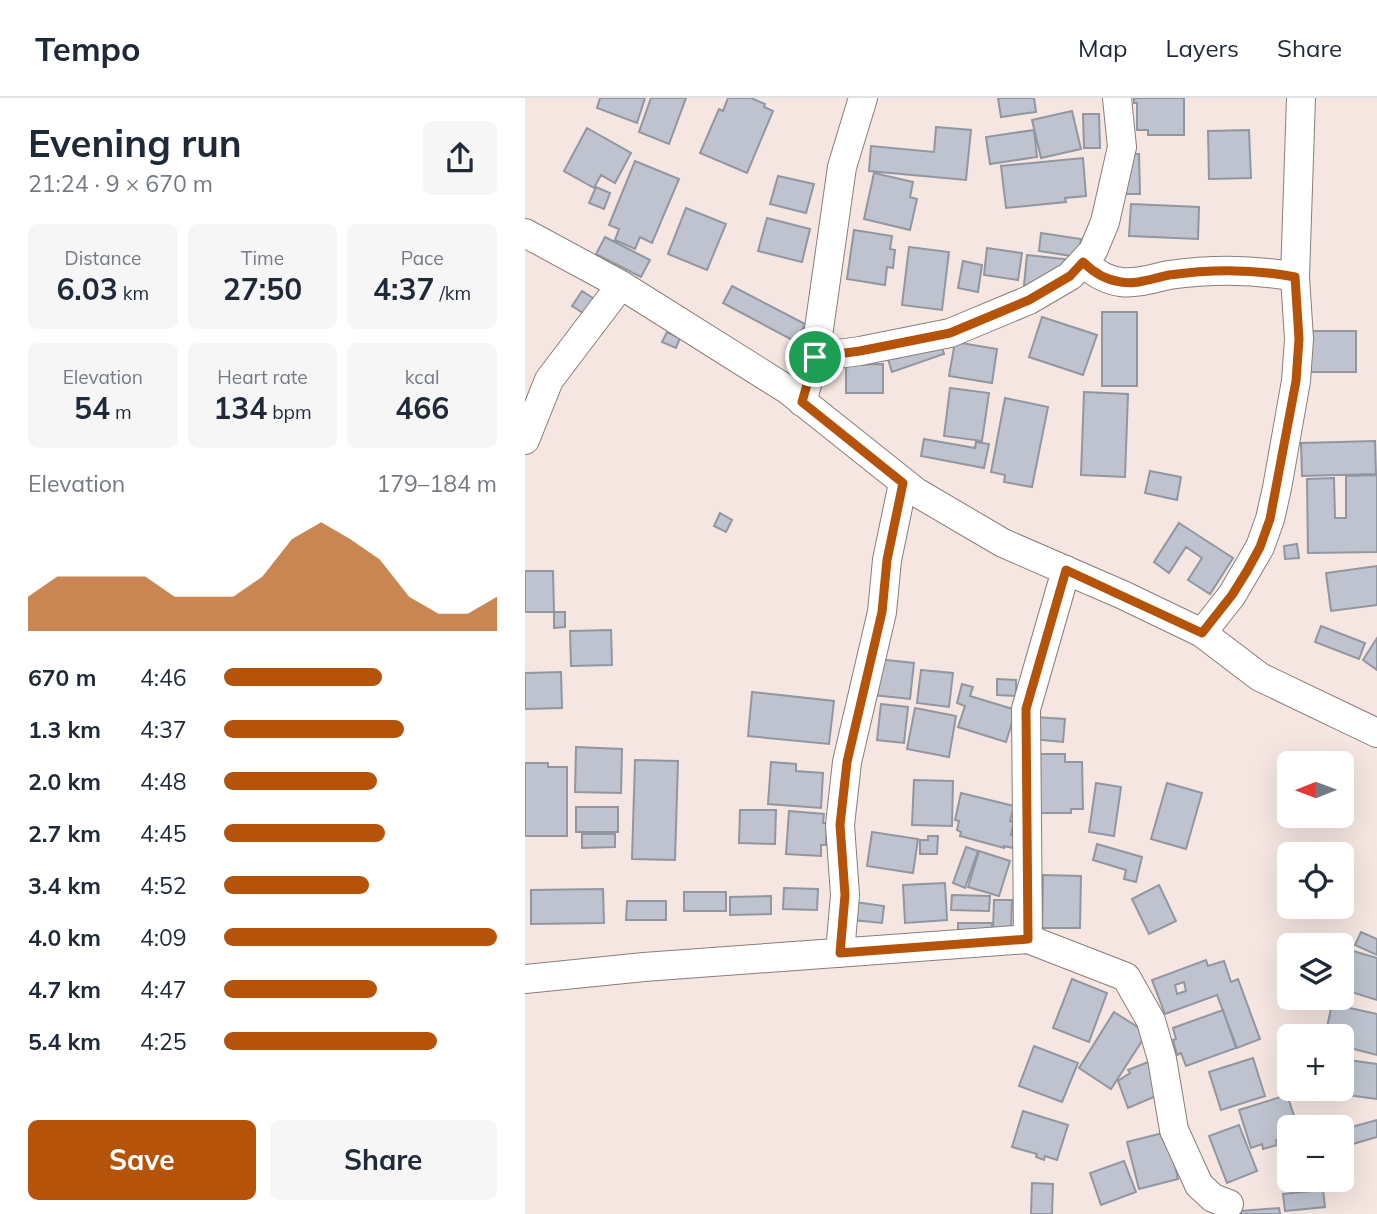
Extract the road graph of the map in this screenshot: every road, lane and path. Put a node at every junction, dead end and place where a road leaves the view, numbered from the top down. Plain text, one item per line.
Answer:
1 (863, 98) edge
2 (1117, 98) edge
3 (1301, 98) edge
4 (525, 233) edge
5 (1083, 262) junction
6 (1295, 277) junction
7 (621, 285) junction
8 (815, 357) junction
9 (802, 402) junction
10 (525, 440) edge
11 (903, 483) junction
12 (1066, 570) junction
13 (1202, 633) junction
14 (1377, 733) edge
15 (1028, 939) junction
16 (840, 953) junction
17 (525, 979) edge
18 (1229, 1204) dead end

1 - 8 street
2 - 5 street
3 - 6 street
4 - 7 street
5 - 6 street
5 - 8 street
6 - 13 street
7 - 9 street
7 - 10 street
8 - 9 street
9 - 11 street
11 - 12 street
11 - 16 street
12 - 13 street
12 - 15 street
13 - 14 street
15 - 16 street
15 - 18 street
16 - 17 street

